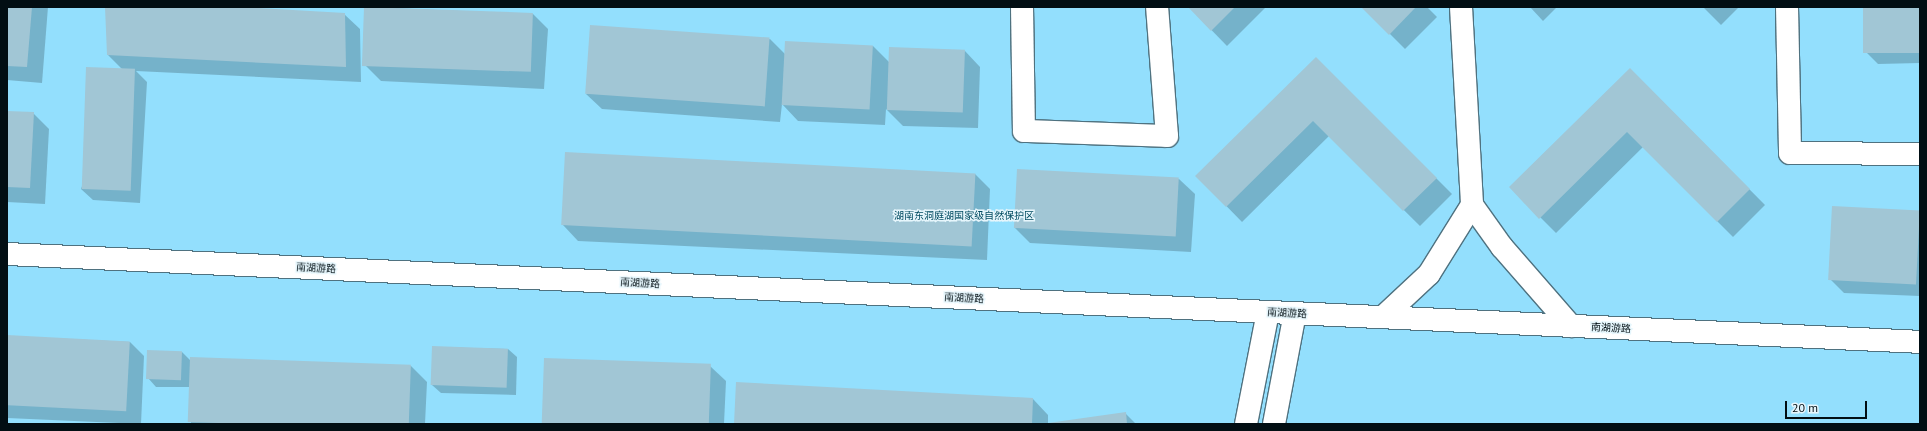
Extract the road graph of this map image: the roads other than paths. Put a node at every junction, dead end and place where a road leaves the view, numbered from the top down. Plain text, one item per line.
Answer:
1 (1022, 7) edge
2 (1157, 7) edge
3 (1461, 7) edge
4 (1787, 7) edge
5 (1920, 154) edge
6 (1472, 205) junction
7 (7, 254) edge
8 (1268, 312) junction
9 (1295, 314) junction
10 (1383, 317) junction
11 (1571, 326) junction
12 (1920, 342) edge
13 (1246, 424) edge
14 (1274, 424) edge

1 - 2 street
3 - 6 street
4 - 5 street
6 - 10 street
6 - 11 street
7 - 8 street, 南湖游路
8 - 9 street, 南湖游路
8 - 13 street
9 - 10 street, 南湖游路
9 - 14 street
10 - 11 street, 南湖游路
11 - 12 street, 南湖游路

